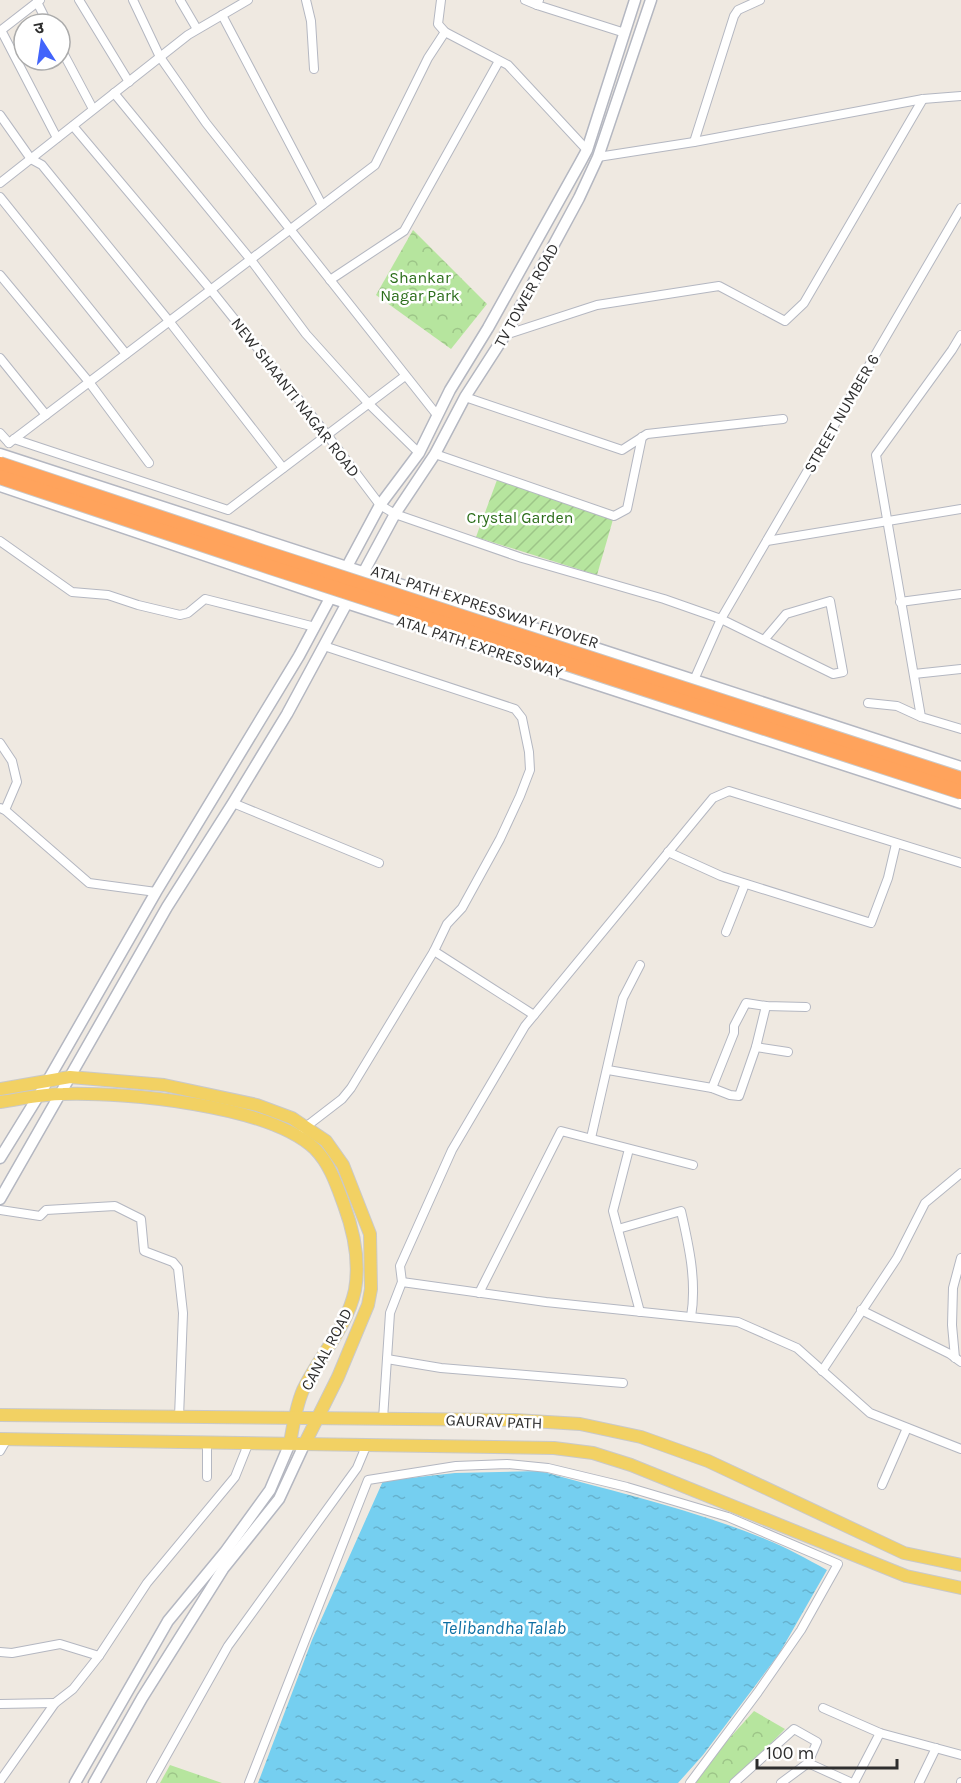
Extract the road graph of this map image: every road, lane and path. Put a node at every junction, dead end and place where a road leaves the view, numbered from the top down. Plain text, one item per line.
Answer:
1 (79, 0) edge
2 (133, 0) edge
3 (180, 0) edge
4 (248, 0) edge
5 (306, 0) edge
6 (441, 0) edge
7 (525, 0) edge
8 (635, 0) edge
9 (651, 0) edge
10 (760, 0) edge
11 (38, 1) edge
12 (538, 2) edge
13 (222, 15) junction
14 (197, 29) junction
15 (1, 31) edge
16 (445, 32) junction
17 (625, 33) junction
18 (160, 57) junction
19 (499, 61) junction
20 (72, 69) edge
21 (314, 69) dead end
22 (129, 82) junction
23 (114, 93) junction
24 (961, 96) edge
25 (923, 99) junction
26 (93, 110) junction
27 (0, 115) edge
28 (73, 126) junction
29 (57, 138) junction
30 (694, 142) junction
31 (587, 150) junction
32 (598, 157) junction
33 (31, 159) junction
34 (0, 183) edge
35 (0, 197) edge
36 (322, 205) junction
37 (961, 208) edge
38 (291, 229) junction
39 (250, 260) junction
40 (0, 274) edge
41 (330, 280) junction
42 (211, 290) junction
43 (170, 321) junction
44 (505, 335) junction
45 (961, 335) edge
46 (961, 349) edge
47 (952, 351) junction
48 (126, 354) junction
49 (0, 358) edge
50 (405, 376) junction
51 (89, 382) junction
52 (465, 397) junction
53 (369, 404) junction
54 (46, 415) junction
55 (437, 415) junction
56 (783, 419) dead end
57 (0, 433) edge
58 (328, 436) junction
59 (642, 437) junction
60 (8, 441) edge
61 (419, 453) junction
62 (0, 454) edge
63 (435, 454) junction
64 (149, 463) dead end
65 (0, 464) edge
66 (283, 468) junction
67 (0, 477) edge
68 (0, 486) edge
69 (380, 505) junction
70 (961, 509) edge
71 (395, 514) junction
72 (887, 521) junction
73 (0, 541) edge
74 (767, 541) junction
75 (348, 567) junction
76 (363, 572) junction
77 (961, 594) edge
78 (331, 598) junction
79 (900, 602) junction
80 (347, 603) junction
81 (721, 619) junction
82 (315, 627) junction
83 (764, 640) junction
84 (324, 646) junction
85 (300, 656) junction
86 (315, 664) junction
87 (961, 669) edge
88 (914, 674) junction
89 (694, 680) junction
90 (868, 703) dead end
91 (921, 717) junction
92 (961, 729) edge
93 (0, 743) edge
94 (961, 767) edge
95 (961, 779) edge
96 (961, 792) edge
97 (233, 803) junction
98 (961, 803) edge
99 (3, 809) edge
100 (896, 844) junction
101 (668, 852) junction
102 (379, 863) dead end
103 (961, 864) edge
104 (746, 884) junction
105 (156, 892) junction
106 (726, 932) dead end
107 (434, 951) junction
108 (640, 964) dead end
109 (766, 1006) junction
110 (806, 1007) dead end
111 (534, 1015) junction
112 (756, 1047) junction
113 (788, 1052) dead end
114 (608, 1070) junction
115 (70, 1077) junction
116 (47, 1082) junction
117 (712, 1088) junction
118 (0, 1089) edge
119 (62, 1094) junction
120 (39, 1096) junction
121 (0, 1102) edge
122 (302, 1131) junction
123 (591, 1138) junction
124 (629, 1149) junction
125 (0, 1158) edge
126 (693, 1165) dead end
127 (961, 1173) edge
128 (0, 1199) edge
129 (0, 1209) edge
130 (618, 1229) junction
131 (961, 1258) edge
132 (402, 1282) junction
133 (479, 1293) junction
134 (861, 1310) junction
135 (640, 1312) junction
136 (691, 1317) junction
137 (387, 1359) junction
138 (958, 1360) edge
139 (822, 1371) junction
140 (623, 1383) dead end
141 (0, 1415) edge
142 (179, 1417) junction
143 (318, 1418) junction
144 (295, 1419) junction
145 (383, 1419) junction
146 (907, 1428) junction
147 (4, 1439) edge
148 (207, 1442) junction
149 (249, 1442) junction
150 (290, 1443) junction
151 (305, 1443) junction
152 (367, 1444) junction
153 (961, 1449) edge
154 (0, 1451) edge
155 (207, 1477) dead end
156 (882, 1485) dead end
157 (961, 1565) edge
158 (961, 1588) edge
159 (0, 1652) edge
160 (99, 1656) junction
161 (55, 1703) junction
162 (0, 1704) edge
163 (823, 1708) dead end
164 (880, 1733) junction
165 (936, 1748) junction
166 (961, 1755) edge
167 (808, 1763) junction
168 (0, 1781) edge
169 (75, 1783) edge
170 (94, 1783) edge
171 (151, 1783) edge
172 (249, 1783) edge
173 (690, 1783) edge
174 (734, 1783) edge
175 (781, 1783) edge
176 (853, 1783) edge
177 (919, 1783) edge

1 - 22 street
2 - 18 street
3 - 14 street
4 - 13 street
5 - 21 street
6 - 16 street
7 - 12 street
8 - 17 main road, TV TOWER ROAD
9 - 32 main road, TV TOWER ROAD
10 - 30 street
11 - 15 street
12 - 17 street
13 - 14 street
13 - 36 street
14 - 18 street
15 - 29 street
16 - 19 street
16 - 36 street
17 - 31 main road, TV TOWER ROAD
18 - 22 street
18 - 38 street
19 - 31 street
19 - 41 street
20 - 26 street
22 - 23 street
23 - 26 street
23 - 39 street
24 - 25 street
25 - 30 street
25 - 44 street
26 - 28 street
27 - 33 street
28 - 29 street
28 - 42 street, NEW SHAANTI NAGAR ROAD
29 - 33 street
30 - 32 street
31 - 55 main road, TV TOWER ROAD
32 - 44 main road, TV TOWER ROAD
33 - 34 street
33 - 43 street
35 - 48 street
36 - 38 street
37 - 74 street, STREET NUMBER 6
38 - 39 street
38 - 41 street
39 - 42 street
39 - 53 street
40 - 51 street
41 - 50 street
42 - 43 street
42 - 58 street, NEW SHAANTI NAGAR ROAD
43 - 48 street
43 - 66 street
44 - 52 main road, TV TOWER ROAD
45 - 47 street
46 - 47 street
47 - 72 street
48 - 51 street
49 - 54 street
50 - 53 street
50 - 55 street
51 - 54 street
51 - 64 street
52 - 59 street
52 - 63 main road, TV TOWER ROAD
53 - 58 street
53 - 61 street
54 - 60 street
55 - 61 main road, TV TOWER ROAD
56 - 59 street
57 - 60 street
58 - 66 street
58 - 69 street, NEW SHAANTI NAGAR ROAD
59 - 63 street
60 - 66 street
61 - 69 main road, TV TOWER ROAD
62 - 75 main road, ATAL PATH EXPRESSWAY
63 - 71 main road, TV TOWER ROAD
65 - 95 highway, ATAL PATH EXPRESSWAY FLYOVER, bridge
67 - 96 highway, ATAL PATH EXPRESSWAY FLYOVER, bridge
68 - 78 main road, ATAL PATH EXPRESSWAY
69 - 71 street
69 - 75 main road, TV TOWER ROAD
70 - 72 street
71 - 76 main road, TV TOWER ROAD
71 - 81 street
72 - 74 street
72 - 79 street
73 - 82 street
74 - 81 street, STREET NUMBER 6
75 - 76 main road, ATAL PATH EXPRESSWAY
75 - 78 main road, TV TOWER ROAD
76 - 80 main road, TV TOWER ROAD
76 - 89 main road, ATAL PATH EXPRESSWAY
77 - 79 street
78 - 80 main road, ATAL PATH EXPRESSWAY
78 - 82 main road, TV TOWER ROAD
79 - 88 street
80 - 84 main road, TV TOWER ROAD
80 - 98 main road, ATAL PATH EXPRESSWAY
81 - 83 street
81 - 89 street, STREET NUMBER 6
82 - 85 main road, TV TOWER ROAD
83 - 83 street
84 - 86 main road, TV TOWER ROAD
84 - 107 street
85 - 86 main road
85 - 105 main road, TV TOWER ROAD
86 - 97 main road, TV TOWER ROAD
87 - 88 street
88 - 91 street
89 - 94 main road, ATAL PATH EXPRESSWAY
90 - 91 street
91 - 92 street
93 - 99 street
97 - 102 street
97 - 115 main road, TV TOWER ROAD
99 - 105 street
100 - 101 street
100 - 103 street
100 - 104 street
101 - 104 street
101 - 111 street
104 - 106 street
105 - 116 main road, TV TOWER ROAD
107 - 111 street
107 - 122 street
108 - 114 street
109 - 110 street
109 - 112 street
109 - 117 street
111 - 132 street
112 - 113 street
112 - 117 street
114 - 117 street
114 - 123 street
115 - 116 main road
115 - 119 main road, TV TOWER ROAD
115 - 122 main road
116 - 118 main road
116 - 120 main road, TV TOWER ROAD
119 - 120 main road, CANAL ROAD
119 - 122 main road, CANAL ROAD
119 - 128 main road, TV TOWER ROAD
120 - 121 main road, CANAL ROAD
120 - 125 main road, TV TOWER ROAD
122 - 143 main road
122 - 144 main road, CANAL ROAD
123 - 124 street
123 - 133 street
124 - 126 street
124 - 130 street
127 - 134 street
129 - 142 street
130 - 135 street
130 - 136 street
131 - 138 street
132 - 133 street
132 - 137 street
133 - 135 street
134 - 138 street
134 - 139 street
135 - 136 street
136 - 139 street
137 - 140 street
137 - 145 street
139 - 146 street
141 - 142 main road, GAURAV PATH
142 - 144 main road, GAURAV PATH
143 - 144 main road, GAURAV PATH
143 - 145 main road, GAURAV PATH
143 - 151 main road
144 - 150 main road, CANAL ROAD
145 - 157 main road, GAURAV PATH
146 - 153 street
146 - 156 street
147 - 148 main road
147 - 154 street
148 - 149 main road
148 - 155 street
149 - 150 main road
149 - 160 street
150 - 151 main road
150 - 169 main road, CANAL ROAD
151 - 152 main road
151 - 170 main road
152 - 158 main road
152 - 171 street
159 - 160 street
160 - 161 street
161 - 162 street
161 - 168 street
163 - 164 street
164 - 165 street
164 - 176 street
165 - 166 street
165 - 177 street
167 - 174 street
167 - 175 street
167 - 176 street
172 - 173 street

